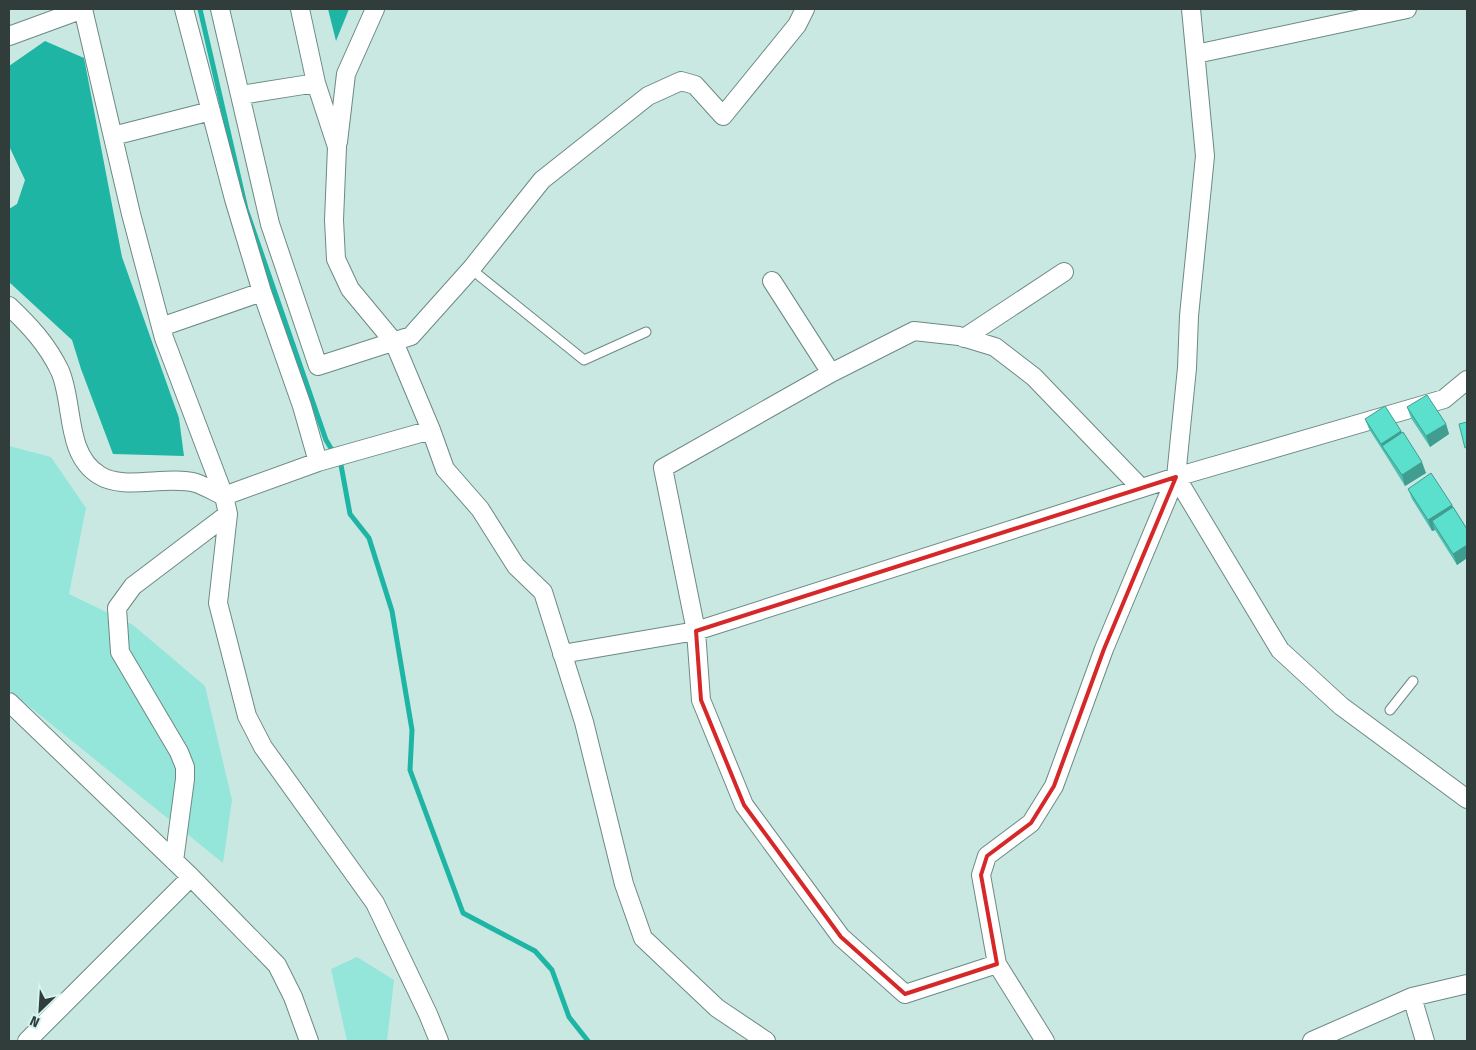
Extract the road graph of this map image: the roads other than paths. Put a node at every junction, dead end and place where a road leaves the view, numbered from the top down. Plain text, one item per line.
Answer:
1 (83, 9) edge
2 (184, 9) edge
3 (220, 9) edge
4 (300, 9) edge
5 (375, 9) edge
6 (805, 9) edge
7 (1191, 9) edge
8 (1406, 9) edge
9 (9, 36) edge
10 (1196, 54) junction
11 (316, 83) junction
12 (241, 95) junction
13 (211, 111) junction
14 (113, 136) junction
15 (337, 147) junction
16 (471, 269) junction
17 (1064, 272) dead end
18 (772, 281) dead end
19 (262, 292) junction
20 (9, 306) edge
21 (161, 327) junction
22 (646, 332) dead end
23 (964, 338) junction
24 (394, 342) junction
25 (831, 373) junction
26 (1467, 380) edge
27 (431, 430) junction
28 (318, 462) junction
29 (1176, 477) junction
30 (1141, 488) junction
31 (224, 496) junction
32 (228, 514) junction
33 (696, 631) junction
34 (562, 654) junction
35 (1413, 681) dead end
36 (9, 702) edge
37 (1390, 710) dead end
38 (1467, 799) edge
39 (174, 861) junction
40 (191, 877) junction
41 (996, 964) junction
42 (1467, 984) edge
43 (1412, 997) junction
44 (27, 1041) edge
45 (309, 1041) edge
46 (439, 1041) edge
47 (766, 1041) edge
48 (1045, 1041) edge
49 (1312, 1041) edge
50 (1425, 1041) edge

1 - 9 street
1 - 14 street
2 - 13 street
3 - 12 street
4 - 11 street
5 - 15 street
6 - 16 street
7 - 10 street
8 - 10 street
10 - 29 street
11 - 12 street
11 - 15 street
12 - 24 street
13 - 14 street
13 - 19 street
14 - 21 street
15 - 24 street
16 - 22 lane
16 - 24 street
17 - 23 street
18 - 25 street
19 - 21 street
19 - 28 street
20 - 31 street
21 - 31 street
23 - 25 street
23 - 30 street
24 - 27 street
25 - 33 street
26 - 29 street
27 - 28 street
27 - 34 street
28 - 31 street
29 - 30 street
29 - 38 street
29 - 41 street
30 - 33 street
31 - 32 street
32 - 39 street
32 - 46 street
33 - 34 street
33 - 41 street
34 - 47 street
35 - 37 lane
36 - 39 street
39 - 40 street
40 - 44 street
40 - 45 street
41 - 48 street
42 - 43 street
43 - 49 street
43 - 50 street

